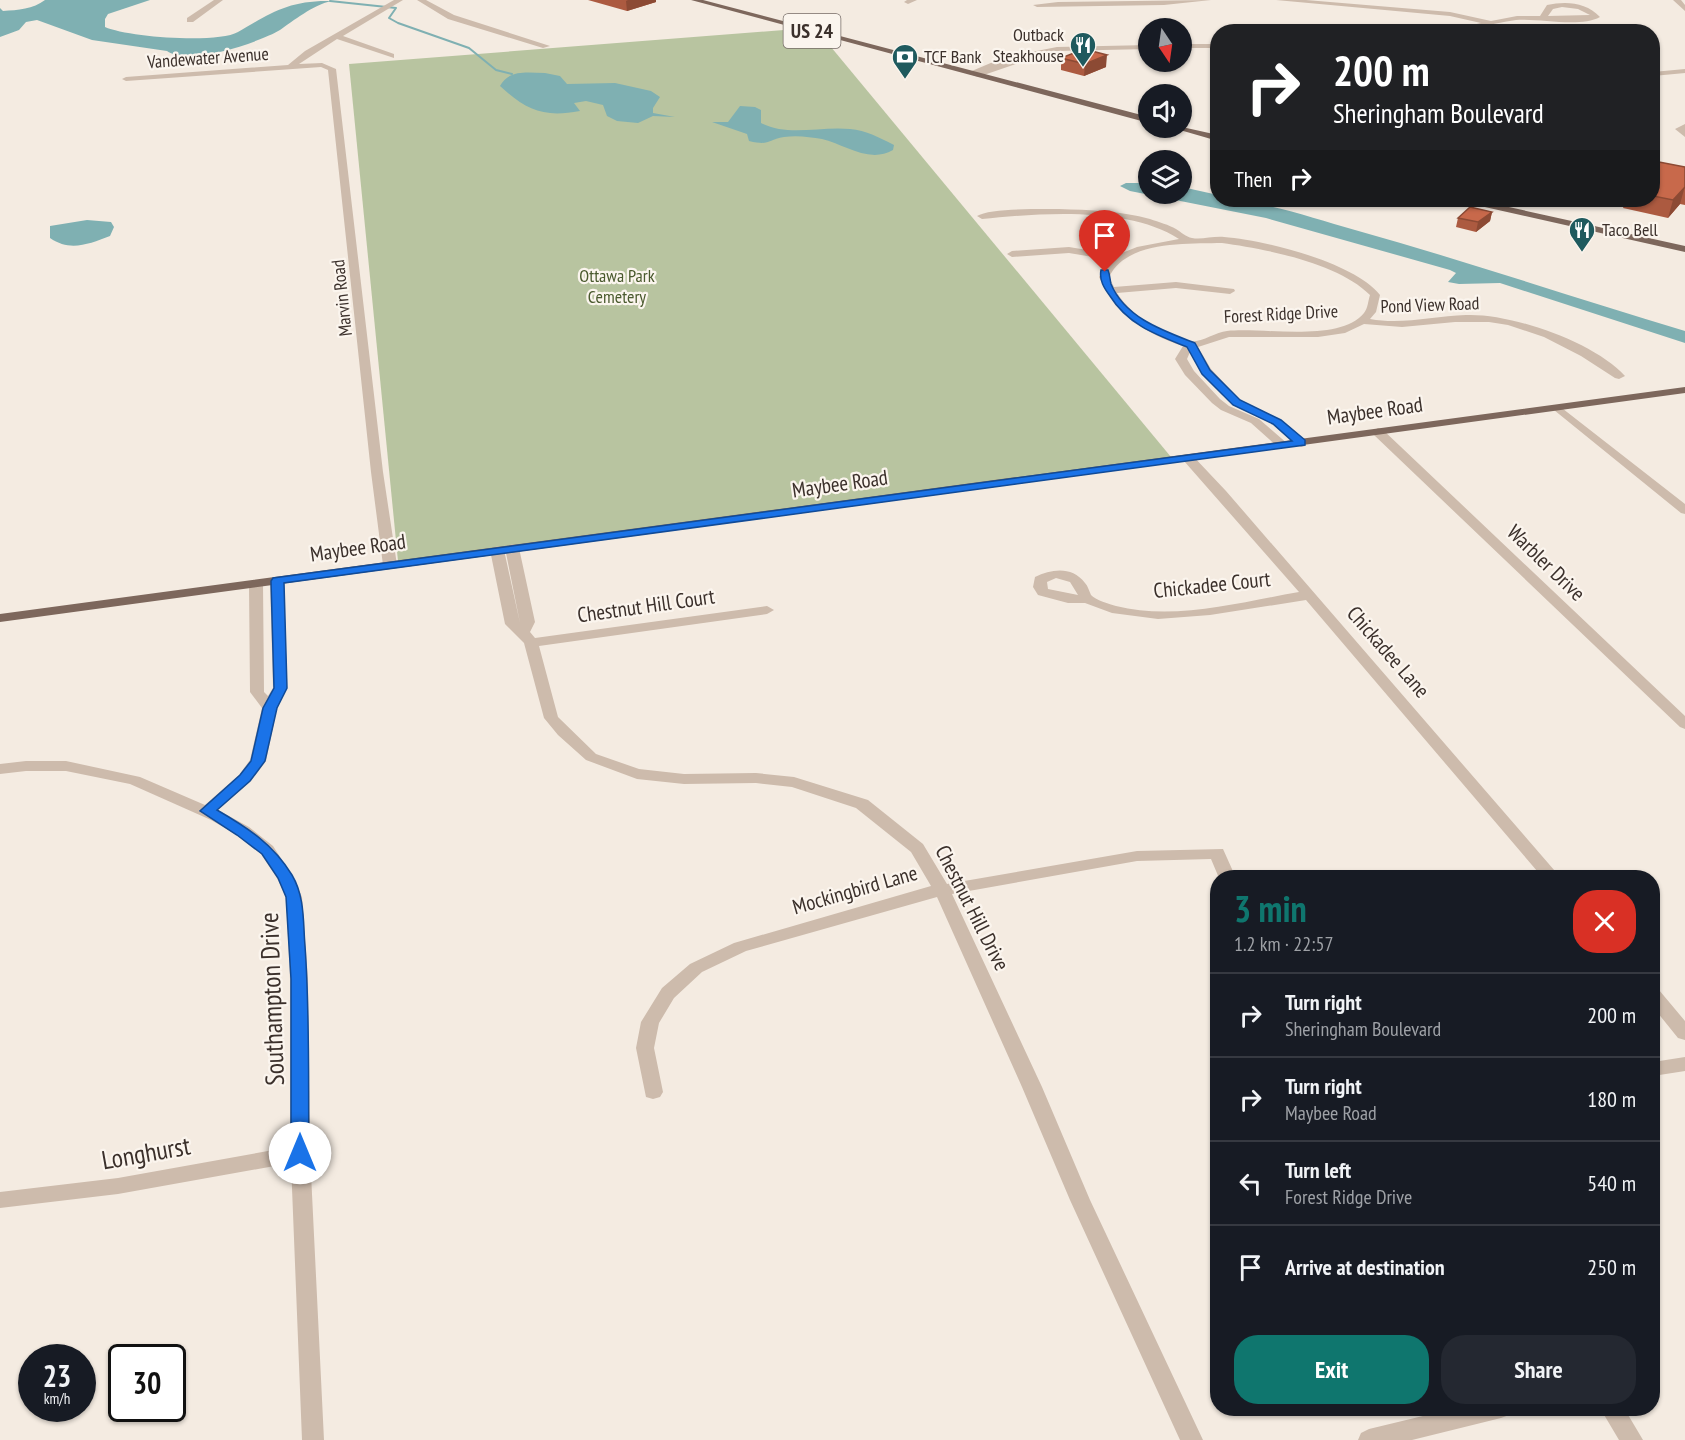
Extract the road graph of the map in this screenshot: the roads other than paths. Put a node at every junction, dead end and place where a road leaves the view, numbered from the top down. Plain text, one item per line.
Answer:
1 (219, 0) edge
2 (399, 0) edge
3 (421, 0) edge
4 (695, 0) edge
5 (1207, 0) edge
6 (1280, 0) edge
7 (1677, 0) edge
8 (1037, 5) dead end
9 (1684, 8) edge
10 (1545, 18) junction
11 (190, 20) dead end
12 (1491, 23) junction
13 (1486, 24) edge
14 (339, 37) junction
15 (546, 46) dead end
16 (1192, 46) edge
17 (1210, 46) edge
18 (1138, 47) edge
19 (391, 56) dead end
20 (291, 66) junction
21 (1685, 71) edge
22 (1660, 73) edge
23 (974, 74) junction
24 (126, 79) dead end
25 (1138, 117) edge
26 (1685, 127) edge
27 (1192, 132) edge
28 (1685, 134) edge
29 (1210, 136) edge
30 (1498, 207) edge
31 (982, 216) dead end
32 (1188, 241) junction
33 (1685, 249) edge
34 (1012, 254) dead end
35 (1119, 258) junction
36 (1111, 290) junction
37 (1230, 291) dead end
38 (1363, 321) junction
39 (1191, 345) junction
40 (1206, 371) junction
41 (1189, 373) junction
42 (1619, 376) dead end
43 (1685, 390) edge
44 (1558, 408) junction
45 (1261, 418) junction
46 (1378, 432) junction
47 (1301, 443) junction
48 (1283, 445) junction
49 (1188, 458) junction
50 (1685, 510) edge
51 (512, 548) junction
52 (497, 550) junction
53 (390, 565) junction
54 (278, 581) junction
55 (256, 584) junction
56 (522, 594) junction
57 (1309, 595) junction
58 (507, 596) junction
59 (1086, 599) dead end
60 (767, 610) dead end
61 (0, 618) edge
62 (527, 638) junction
63 (279, 647) junction
64 (257, 651) junction
65 (270, 708) junction
66 (1685, 724) edge
67 (0, 769) edge
68 (207, 811) junction
69 (1224, 870) edge
70 (1546, 870) edge
71 (942, 890) junction
72 (1660, 1003) edge
73 (1685, 1033) edge
74 (1685, 1064) edge
75 (1660, 1068) edge
76 (653, 1092) dead end
77 (300, 1153) junction
78 (0, 1200) edge
79 (1468, 1416) edge
80 (1616, 1416) edge
81 (313, 1440) edge
82 (1192, 1440) edge
83 (1369, 1440) edge
84 (1632, 1440) edge

1 - 11 street
2 - 14 street
3 - 15 street
4 - 23 main road, US 24
5 - 8 street
6 - 12 street
7 - 9 street
10 - 10 street
10 - 12 street
12 - 13 street
14 - 19 street
14 - 20 street
16 - 17 street
18 - 23 street
20 - 24 street, Vandewater Avenue
20 - 53 street, Marvin Road
21 - 22 street
23 - 25 main road, US 24
26 - 28 street
27 - 29 main road
30 - 33 main road
31 - 32 street
32 - 35 street, Forest Ridge Drive
32 - 38 street, Forest Ridge Drive
34 - 35 street
35 - 36 street
36 - 37 street
36 - 39 street
38 - 39 street, Forest Ridge Drive
38 - 42 street, Pond View Road
39 - 40 street
39 - 41 street
40 - 41 street
40 - 45 street
41 - 45 street
43 - 44 main road, Maybee Road
44 - 46 main road, Maybee Road
44 - 50 street
45 - 47 street
45 - 48 street
46 - 47 main road, Maybee Road
46 - 66 street, Warbler Drive
47 - 48 main road, Maybee Road
48 - 49 main road, Maybee Road
49 - 51 main road, Maybee Road
49 - 57 street, Chickadee Lane
51 - 52 main road, Maybee Road
51 - 56 street, Chestnut Hill Drive
52 - 53 main road, Maybee Road
52 - 58 street, Chestnut Hill Drive
53 - 54 main road, Maybee Road
54 - 55 main road, Maybee Road
54 - 63 street
55 - 61 main road, Maybee Road
55 - 64 street
56 - 58 street
56 - 62 street, Chestnut Hill Drive
57 - 59 street, Chickadee Court
57 - 70 street, Chickadee Lane
58 - 62 street, Chestnut Hill Drive
60 - 62 street, Chestnut Hill Court
62 - 71 street, Chestnut Hill Drive
63 - 64 street
63 - 65 street
64 - 65 street
65 - 68 street
67 - 68 street, Southampton Drive
68 - 77 street, Southampton Drive
69 - 71 street, Mockingbird Lane
71 - 76 street, Mockingbird Lane
71 - 82 street, Chestnut Hill Drive
72 - 73 street
74 - 75 street
77 - 78 street, Longhurst
77 - 81 street, Southampton Drive
79 - 83 street
80 - 84 street

